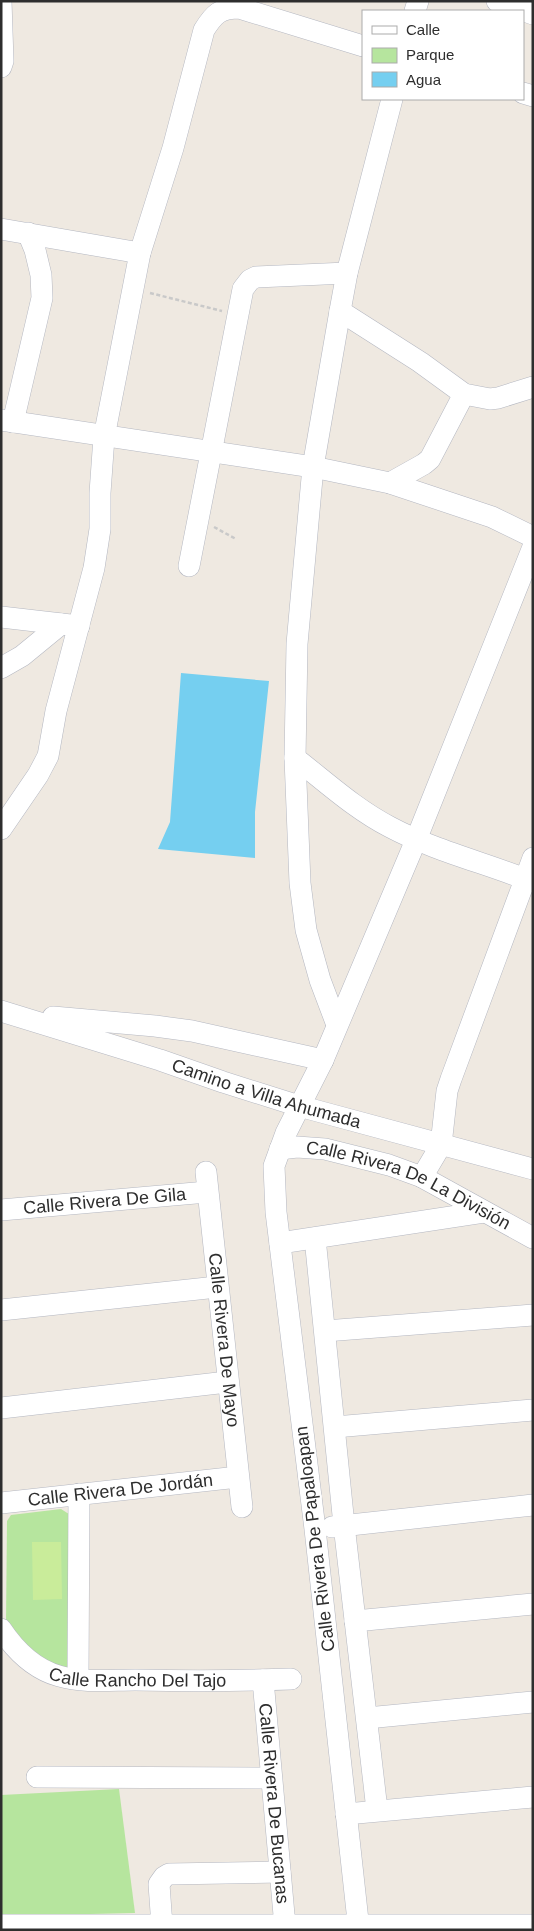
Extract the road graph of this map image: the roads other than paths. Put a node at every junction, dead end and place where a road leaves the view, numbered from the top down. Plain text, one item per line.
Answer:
1 (1, 1) edge
2 (497, 1) edge
3 (523, 10) edge
4 (362, 46) edge
5 (1, 67) edge
6 (392, 100) edge
7 (1, 229) edge
8 (28, 233) junction
9 (140, 254) junction
10 (347, 273) junction
11 (340, 312) junction
12 (533, 387) edge
13 (464, 394) junction
14 (7, 421) edge
15 (104, 437) junction
16 (211, 452) junction
17 (313, 467) junction
18 (390, 483) junction
19 (533, 537) edge
20 (533, 547) edge
21 (189, 566) dead end
22 (1, 617) edge
23 (70, 625) junction
24 (1, 668) edge
25 (295, 758) junction
26 (1, 829) edge
27 (416, 840) junction
28 (533, 858) edge
29 (529, 881) edge
30 (8, 1012) edge
31 (337, 1025) junction
32 (323, 1060) junction
33 (300, 1106) junction
34 (441, 1145) junction
35 (280, 1149) junction
36 (533, 1169) edge
37 (422, 1177) junction
38 (207, 1182) joint
39 (1, 1210) edge
40 (484, 1212) junction
41 (314, 1238) junction
42 (533, 1238) edge
43 (280, 1243) junction
44 (217, 1287) junction
45 (1, 1310) edge
46 (533, 1315) edge
47 (325, 1331) junction
48 (227, 1382) junction
49 (1, 1408) edge
50 (533, 1410) edge
51 (335, 1427) junction
52 (238, 1477) junction
53 (79, 1494) junction
54 (1, 1503) edge
55 (533, 1505) edge
56 (242, 1507) dead end
57 (344, 1525) junction
58 (315, 1530) junction
59 (533, 1604) edge
60 (355, 1621) junction
61 (1, 1629) edge
62 (78, 1679) junction
63 (291, 1679) dead end
64 (263, 1680) junction
65 (533, 1702) edge
66 (367, 1718) junction
67 (37, 1777) dead end
68 (270, 1778) junction
69 (533, 1797) edge
70 (377, 1810) junction
71 (346, 1814) junction
72 (280, 1872) junction
73 (1, 1925) edge
74 (533, 1925) edge
75 (162, 1926) junction
76 (285, 1926) junction
77 (74, 1927) edge
78 (359, 1928) edge

1 - 5 street
2 - 3 street
4 - 9 street
6 - 10 street
7 - 8 street
8 - 9 street
8 - 14 street
9 - 15 street
10 - 11 street
10 - 16 street
11 - 13 street
11 - 17 street
12 - 13 street
13 - 18 street
14 - 15 street
15 - 16 street
15 - 23 street
16 - 17 street
16 - 21 street
17 - 18 street
17 - 25 street
18 - 19 street
20 - 27 street, Calle Rivera De Papaloapan
22 - 23 street
23 - 24 street
23 - 26 street
25 - 27 street
25 - 31 street
27 - 29 street
27 - 31 street, Calle Rivera De Papaloapan
28 - 29 street
29 - 34 street
30 - 32 street
30 - 33 street, Camino a Villa Ahumada
31 - 32 street, Calle Rivera De Papaloapan
32 - 33 street, Calle Rivera De Papaloapan
33 - 34 street, Camino a Villa Ahumada
33 - 35 street, Calle Rivera De Papaloapan
34 - 36 street, Camino a Villa Ahumada
34 - 37 street
35 - 37 street, Calle Rivera De La División
35 - 43 street, Calle Rivera De Papaloapan
37 - 40 street, Calle Rivera De La División
38 - 39 street, Calle Rivera De Gila
38 - 44 street, Calle Rivera De Mayo
40 - 41 street
40 - 42 street, Calle Rivera De La División
41 - 43 street
41 - 47 street
43 - 58 street, Calle Rivera De Papaloapan
44 - 45 street
44 - 48 street, Calle Rivera De Mayo
46 - 47 street
47 - 51 street
48 - 49 street
48 - 52 street, Calle Rivera De Mayo
50 - 51 street
51 - 57 street
52 - 53 street, Calle Rivera De Jordán
52 - 56 street, Calle Rivera De Mayo
53 - 54 street, Calle Rivera De Jordán
53 - 62 street
55 - 57 street
57 - 58 street
57 - 60 street
58 - 71 street, Calle Rivera De Papaloapan
59 - 60 street
60 - 66 street
61 - 62 street, Calle Rancho Del Tajo
62 - 64 street, Calle Rancho Del Tajo
63 - 64 street, Calle Rancho Del Tajo
64 - 68 street, Calle Rivera De Bucanas
65 - 66 street
66 - 70 street
67 - 68 street
68 - 72 street, Calle Rivera De Bucanas
69 - 70 street
70 - 71 street
71 - 78 street, Calle Rivera De Papaloapan
72 - 75 street
72 - 76 street, Calle Rivera De Bucanas
73 - 77 street
74 - 78 street
75 - 76 street
75 - 77 street
76 - 78 street

